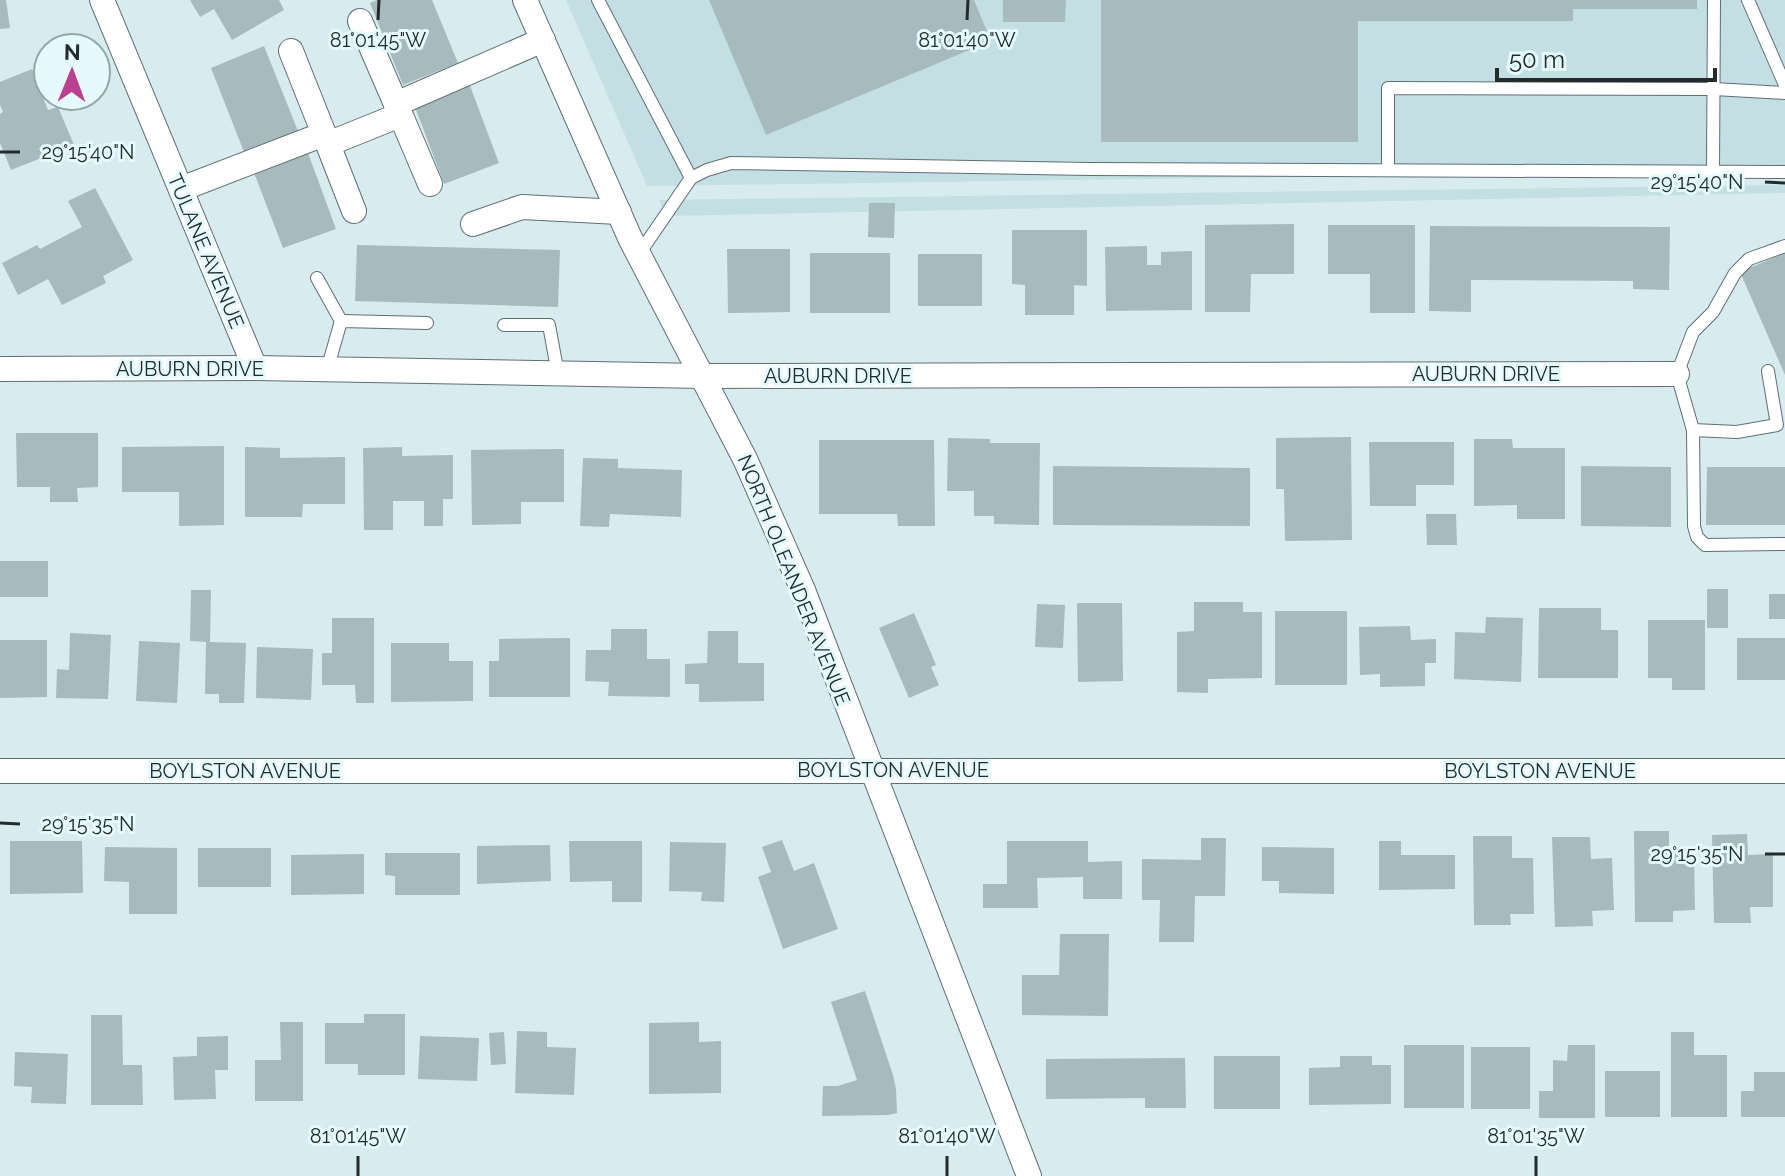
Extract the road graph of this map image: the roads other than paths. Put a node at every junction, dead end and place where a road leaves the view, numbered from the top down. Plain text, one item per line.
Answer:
1 (102, 0) edge
2 (525, 0) edge
3 (598, 0) edge
4 (1714, 0) edge
5 (1748, 0) edge
6 (360, 21) dead end
7 (543, 40) junction
8 (291, 51) dead end
9 (1785, 85) edge
10 (1714, 89) junction
11 (1785, 93) edge
12 (398, 109) junction
13 (326, 139) junction
14 (1388, 169) junction
15 (1713, 171) junction
16 (1785, 172) edge
17 (691, 178) junction
18 (430, 184) dead end
19 (181, 189) junction
20 (354, 211) dead end
21 (619, 212) junction
22 (473, 224) dead end
23 (1785, 246) edge
24 (639, 254) junction
25 (317, 278) dead end
26 (341, 321) junction
27 (427, 323) dead end
28 (504, 325) dead end
29 (255, 368) junction
30 (0, 369) edge
31 (327, 370) junction
32 (1768, 371) dead end
33 (558, 374) junction
34 (1677, 374) junction
35 (704, 376) junction
36 (1693, 430) junction
37 (1785, 544) edge
38 (871, 770) junction
39 (0, 771) edge
40 (1785, 771) edge
41 (1029, 1176) edge

1 - 19 street, TULANE AVENUE
2 - 7 street, NORTH OLEANDER AVENUE
3 - 17 lane
4 - 10 lane
5 - 9 lane
6 - 12 street
7 - 12 street
7 - 21 street, NORTH OLEANDER AVENUE
8 - 13 street
10 - 11 lane
10 - 14 lane
10 - 15 lane
12 - 13 street
12 - 18 street
13 - 19 street
13 - 20 street
14 - 15 lane
14 - 17 lane
15 - 16 lane
17 - 24 lane
19 - 29 street, TULANE AVENUE
21 - 22 street
21 - 24 street, NORTH OLEANDER AVENUE
23 - 34 lane
24 - 35 street, NORTH OLEANDER AVENUE
25 - 26 lane
26 - 27 lane
26 - 31 lane
28 - 33 lane
29 - 30 street, AUBURN DRIVE
29 - 31 street, AUBURN DRIVE
31 - 33 street, AUBURN DRIVE
32 - 36 lane
33 - 35 street, AUBURN DRIVE
34 - 35 street, AUBURN DRIVE
34 - 36 lane
35 - 38 street, NORTH OLEANDER AVENUE
36 - 37 lane
38 - 39 street, BOYLSTON AVENUE
38 - 40 street, BOYLSTON AVENUE
38 - 41 street, NORTH OLEANDER AVENUE

